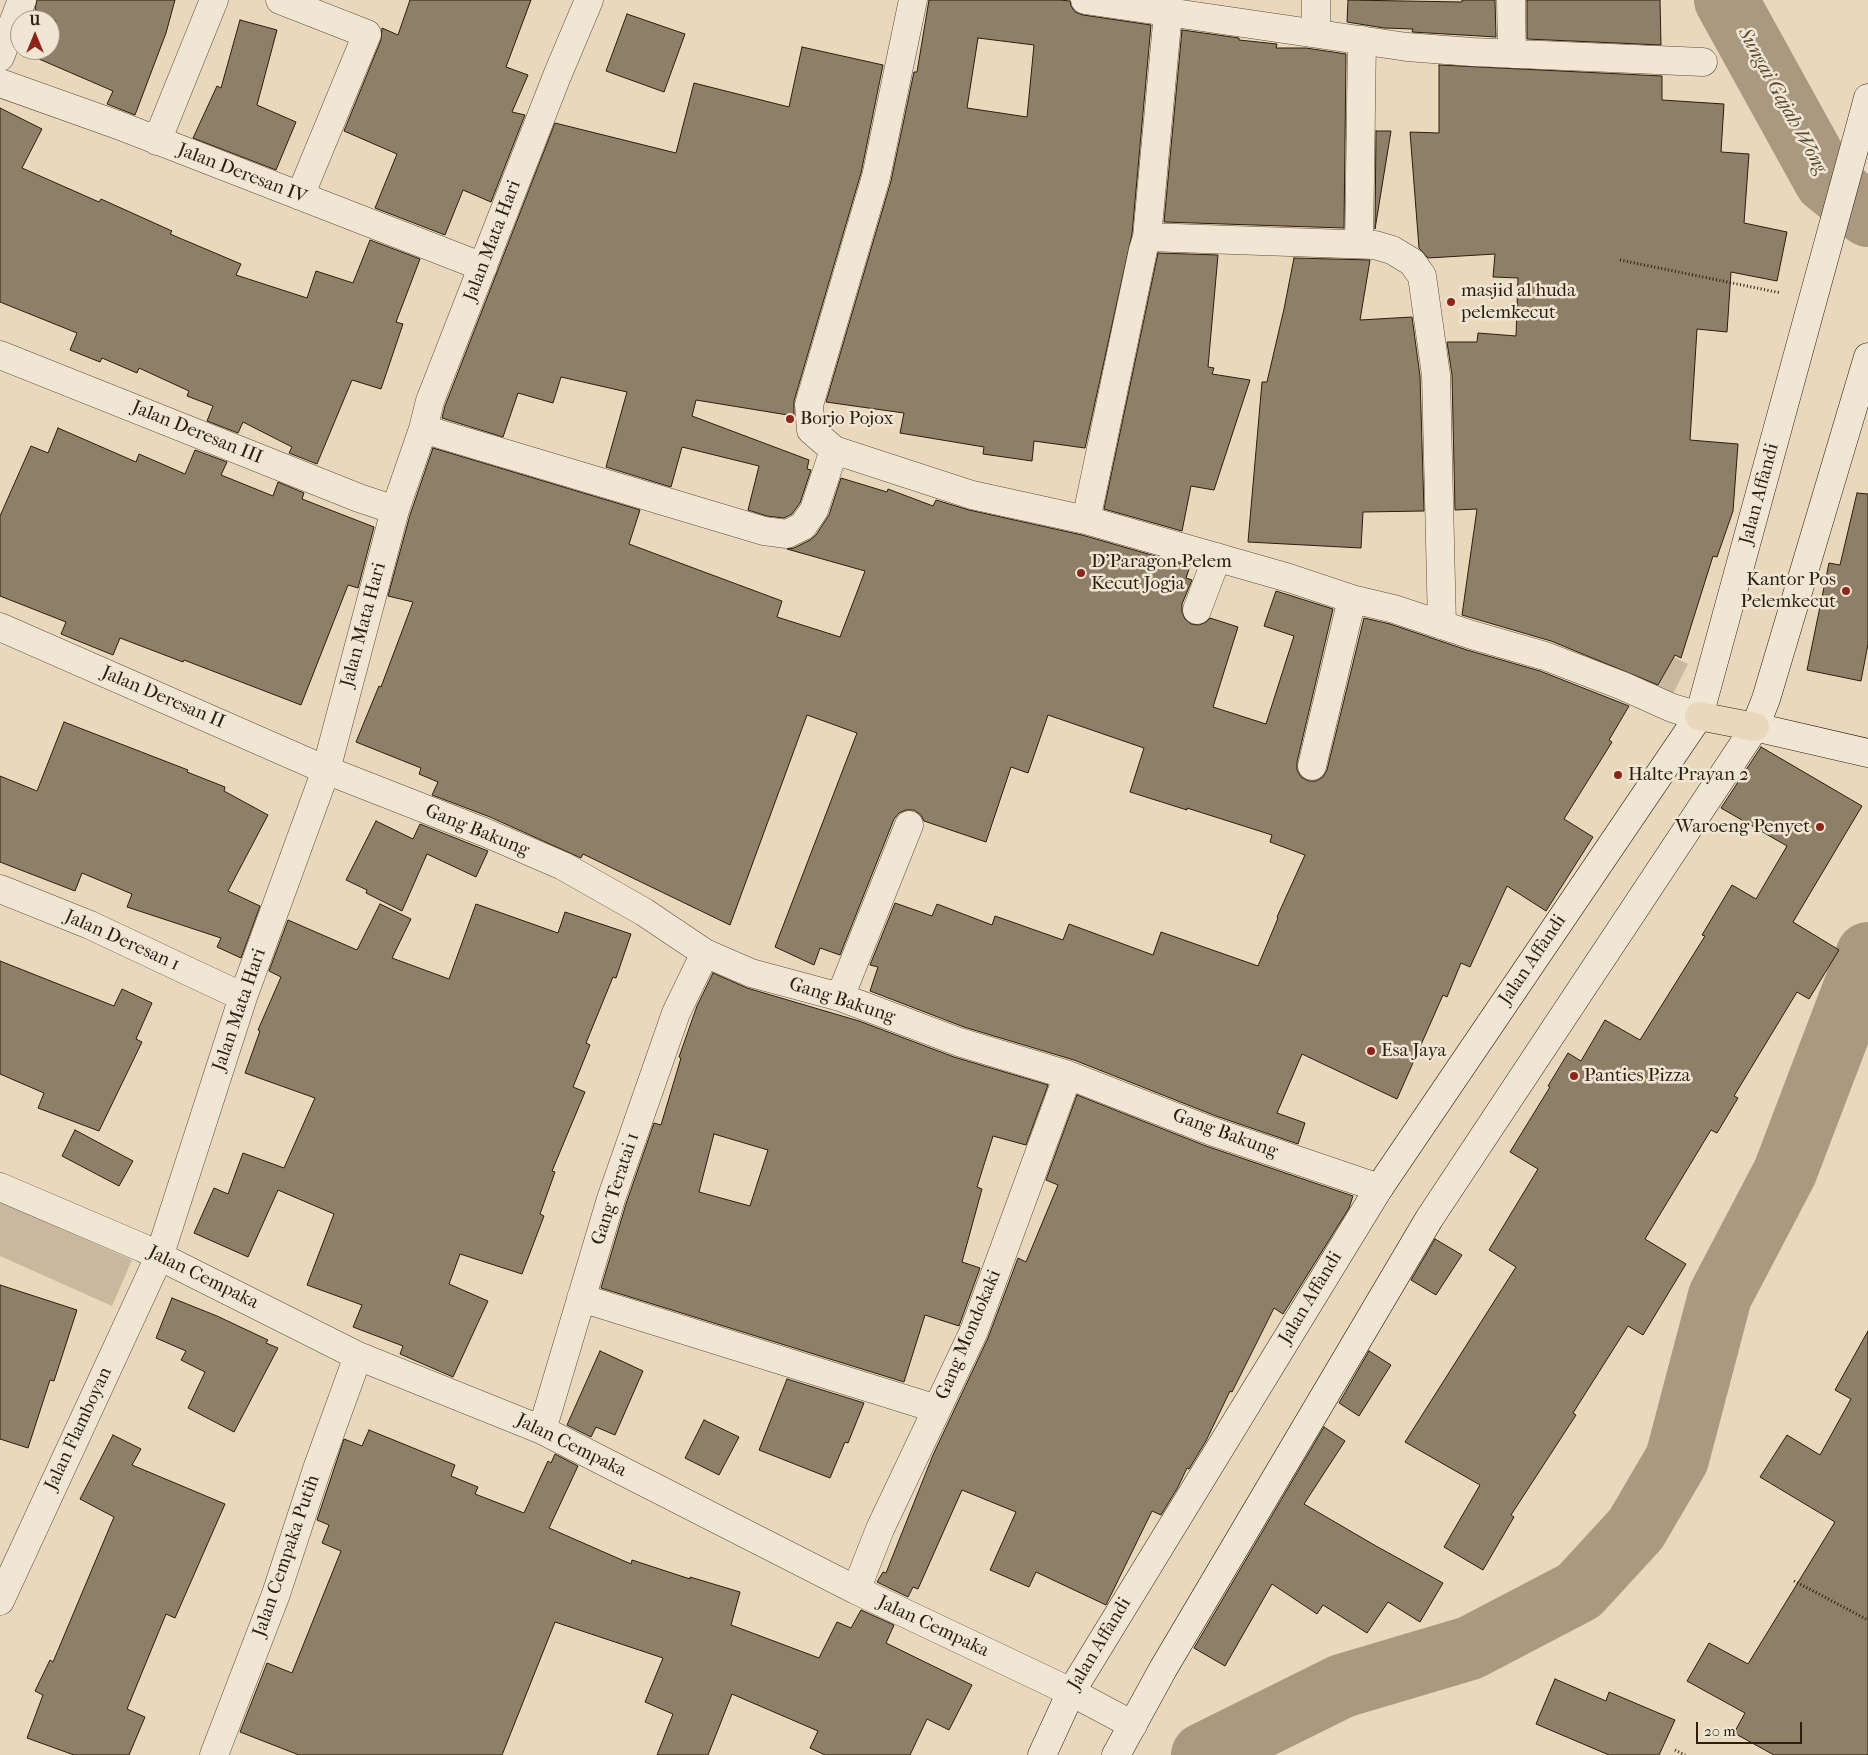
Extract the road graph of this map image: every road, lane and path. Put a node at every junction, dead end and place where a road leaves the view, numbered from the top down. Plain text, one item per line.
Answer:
1 (22, 0) edge
2 (214, 0) edge
3 (280, 0) edge
4 (590, 0) edge
5 (913, 0) edge
6 (1316, 0) edge
7 (1511, 0) edge
8 (1101, 1) edge
9 (1168, 13) junction
10 (1316, 33) junction
11 (1362, 40) junction
12 (1512, 54) junction
13 (0, 56) edge
14 (1703, 62) dead end
15 (0, 83) edge
16 (1868, 100) edge
17 (156, 141) junction
18 (300, 196) junction
19 (1147, 237) junction
20 (1359, 244) junction
21 (1620, 260) dead end
22 (483, 267) junction
23 (1813, 300) junction
24 (0, 355) edge
25 (1868, 357) edge
26 (423, 429) junction
27 (834, 450) junction
28 (395, 510) junction
29 (1086, 520) junction
30 (1217, 557) junction
31 (1352, 599) junction
32 (1197, 610) dead end
33 (1442, 625) junction
34 (0, 627) edge
35 (1699, 716) junction
36 (1755, 727) junction
37 (1868, 753) edge
38 (1312, 766) dead end
39 (326, 770) junction
40 (910, 825) dead end
41 (0, 889) edge
42 (706, 953) junction
43 (243, 997) junction
44 (840, 997) junction
45 (1068, 1075) junction
46 (0, 1187) edge
47 (1379, 1188) junction
48 (159, 1257) junction
49 (581, 1298) junction
50 (358, 1356) junction
51 (938, 1409) junction
52 (542, 1430) junction
53 (1794, 1581) dead end
54 (856, 1590) junction
55 (0, 1601) edge
56 (1868, 1620) edge
57 (1071, 1692) junction
58 (1133, 1725) junction
59 (1675, 1750) dead end
60 (214, 1755) edge
61 (1042, 1755) edge
62 (1116, 1755) edge
63 (1685, 1755) edge

1 - 13 street
2 - 17 street
3 - 18 street
4 - 22 street, Jalan Mata Hari
5 - 27 street
6 - 10 street
7 - 12 street
8 - 9 street
9 - 10 street
9 - 19 street
10 - 11 street
11 - 12 street
11 - 20 street
12 - 14 street
15 - 17 street, Jalan Deresan IV
16 - 23 street, Jalan Affandi
17 - 18 street, Jalan Deresan IV
18 - 22 street, Jalan Deresan IV
19 - 20 street
19 - 29 street
20 - 33 street
21 - 23 path
22 - 26 street, Jalan Mata Hari
23 - 35 street, Jalan Affandi
24 - 28 street, Jalan Deresan III
25 - 36 street
26 - 27 street
26 - 28 street, Jalan Mata Hari
27 - 29 street
28 - 39 street, Jalan Mata Hari
29 - 30 street
30 - 31 street
30 - 32 street
31 - 33 street
31 - 38 street
33 - 35 street
34 - 39 street, Jalan Deresan II
35 - 36 main road
35 - 47 street, Jalan Affandi
36 - 37 street
36 - 58 street
39 - 42 street, Gang Bakung
39 - 43 street, Jalan Mata Hari
40 - 44 street
41 - 43 street, Jalan Deresan 1
42 - 44 street, Gang Bakung
42 - 49 street, Gang Teratai 1
43 - 48 street, Jalan Mata Hari
44 - 45 street, Gang Bakung
45 - 47 street, Gang Bakung
45 - 51 street, Gang Mondokaki
46 - 48 street, Jalan Cempaka
47 - 57 street, Jalan Affandi
48 - 50 street, Jalan Cempaka
48 - 55 street, Jalan Flamboyan
49 - 51 street
49 - 52 street, Gang Teratai 1
50 - 52 street, Jalan Cempaka
50 - 60 street, Jalan Cempaka Putih
51 - 54 street, Gang Mondokaki
52 - 54 street, Jalan Cempaka
53 - 56 path
54 - 57 street, Jalan Cempaka
57 - 58 street, Jalan Cempaka
57 - 61 street, Jalan Affandi
58 - 62 street
59 - 63 path

